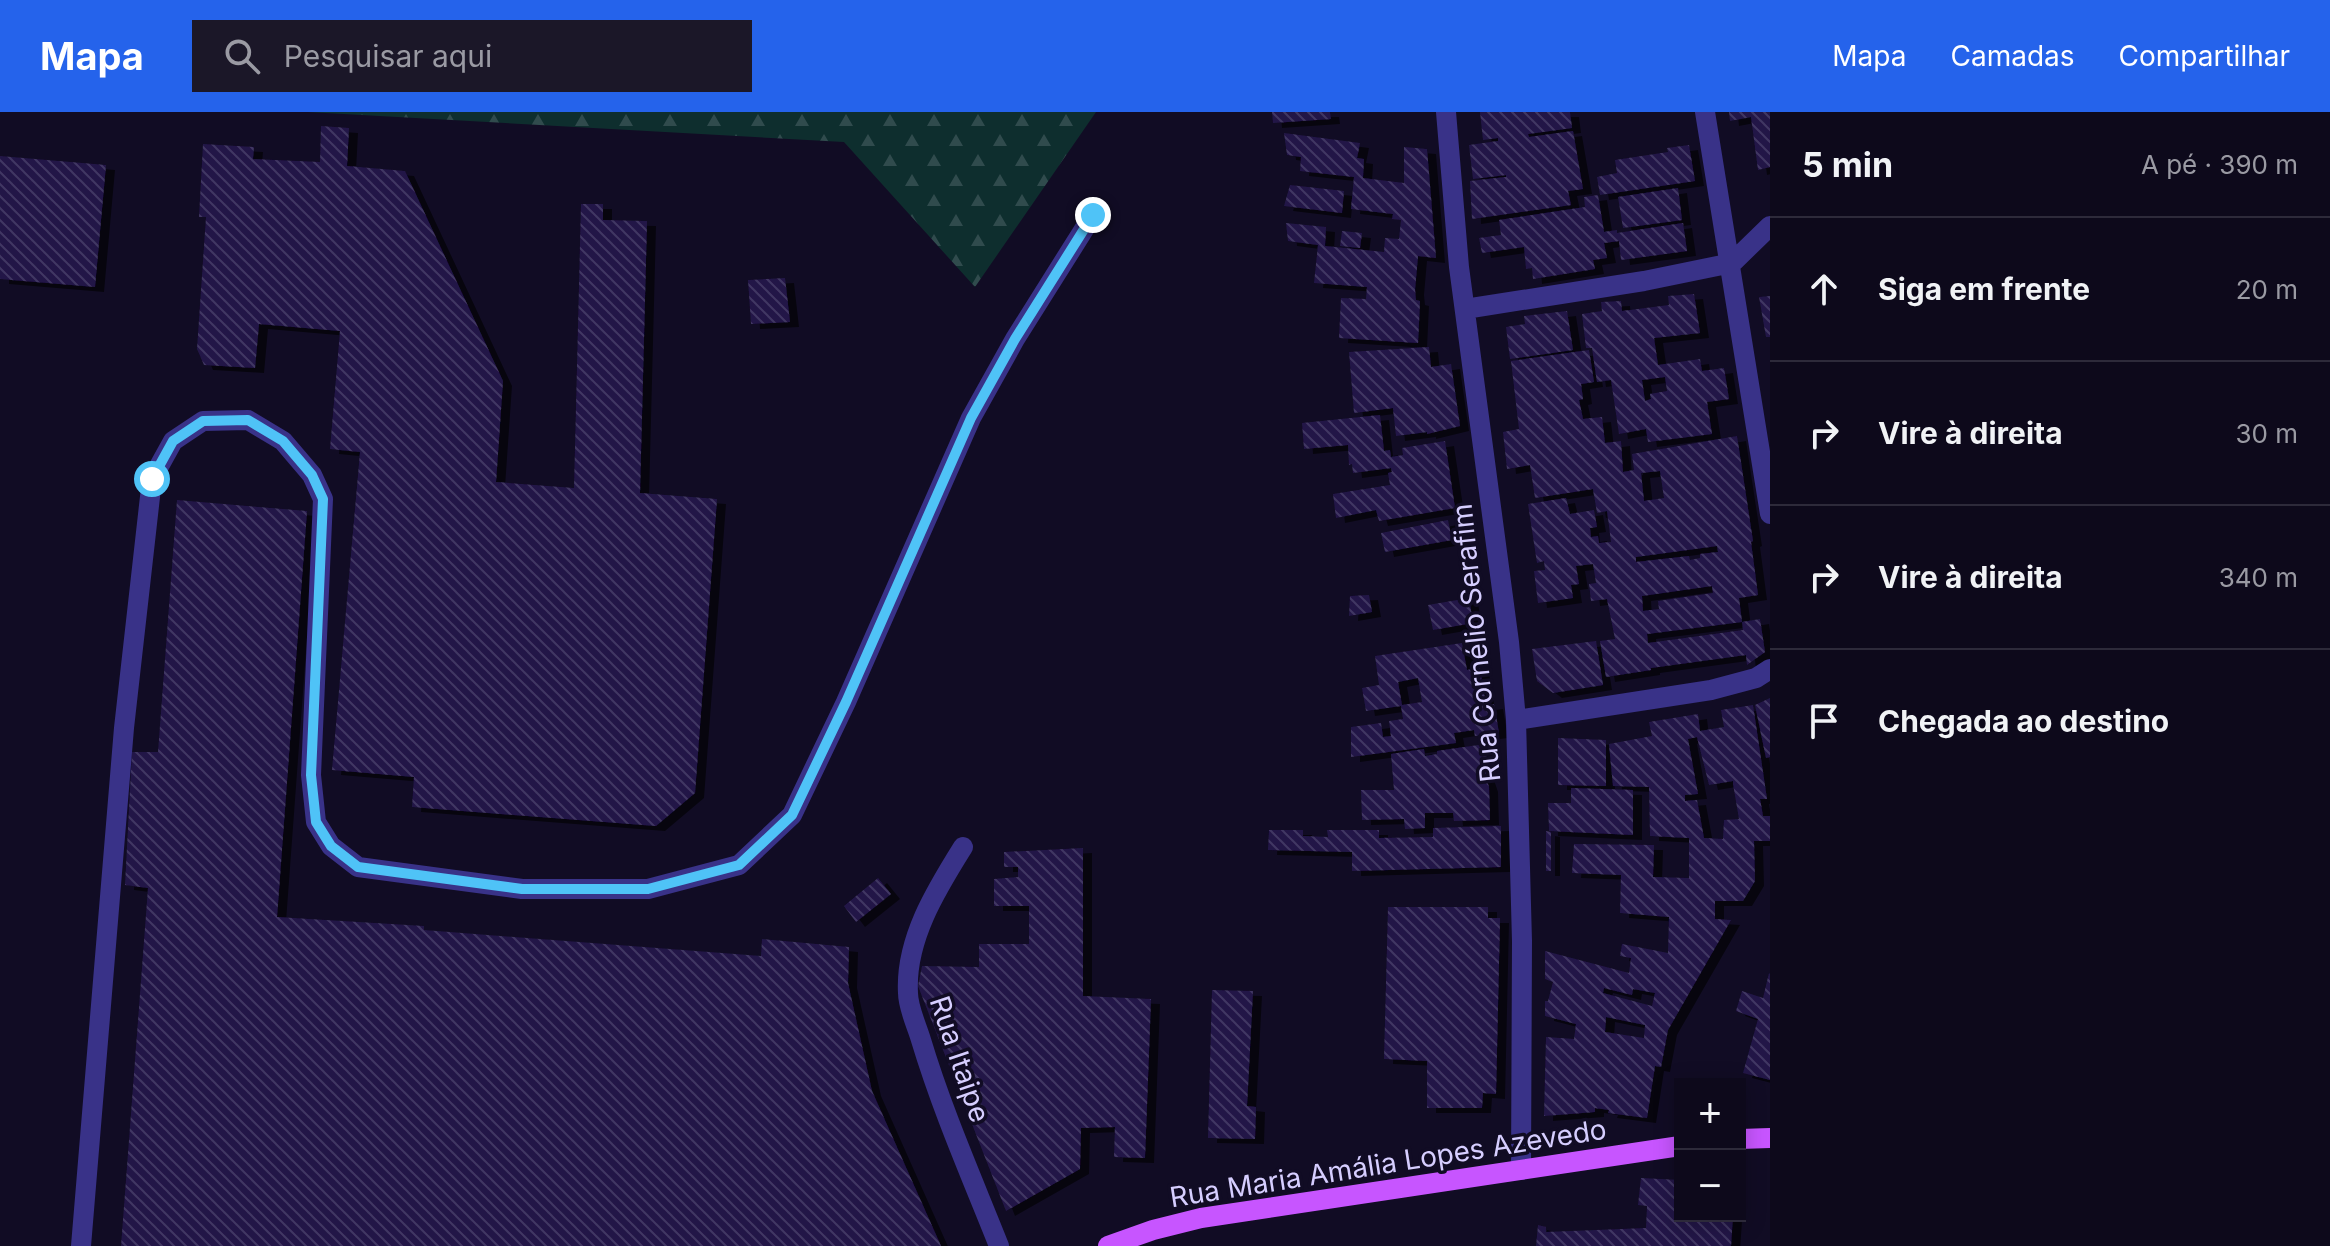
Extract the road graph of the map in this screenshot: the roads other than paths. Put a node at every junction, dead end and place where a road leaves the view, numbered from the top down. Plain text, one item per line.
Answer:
1 (1446, 112) edge
2 (1705, 112) edge
3 (1093, 215) dead end
4 (1770, 226) edge
5 (1732, 263) junction
6 (1465, 309) junction
7 (1770, 514) edge
8 (1770, 669) edge
9 (1516, 720) junction
10 (963, 847) dead end
11 (1770, 1138) edge
12 (1746, 1139) edge
13 (1674, 1147) edge
14 (1521, 1170) junction
15 (81, 1246) edge
16 (999, 1246) edge
17 (1108, 1246) edge

1 - 6 street, Rua Cornélio Serafim
2 - 5 street
3 - 15 street
4 - 5 street
5 - 6 street
5 - 7 street
6 - 9 street, Rua Cornélio Serafim
8 - 9 street
9 - 14 street, Rua Cornélio Serafim
10 - 16 street, Rua Itaipe
11 - 12 main road
13 - 14 main road, Rua Maria Amália Lopes Azevedo
14 - 17 main road, Rua Maria Amália Lopes Azevedo

